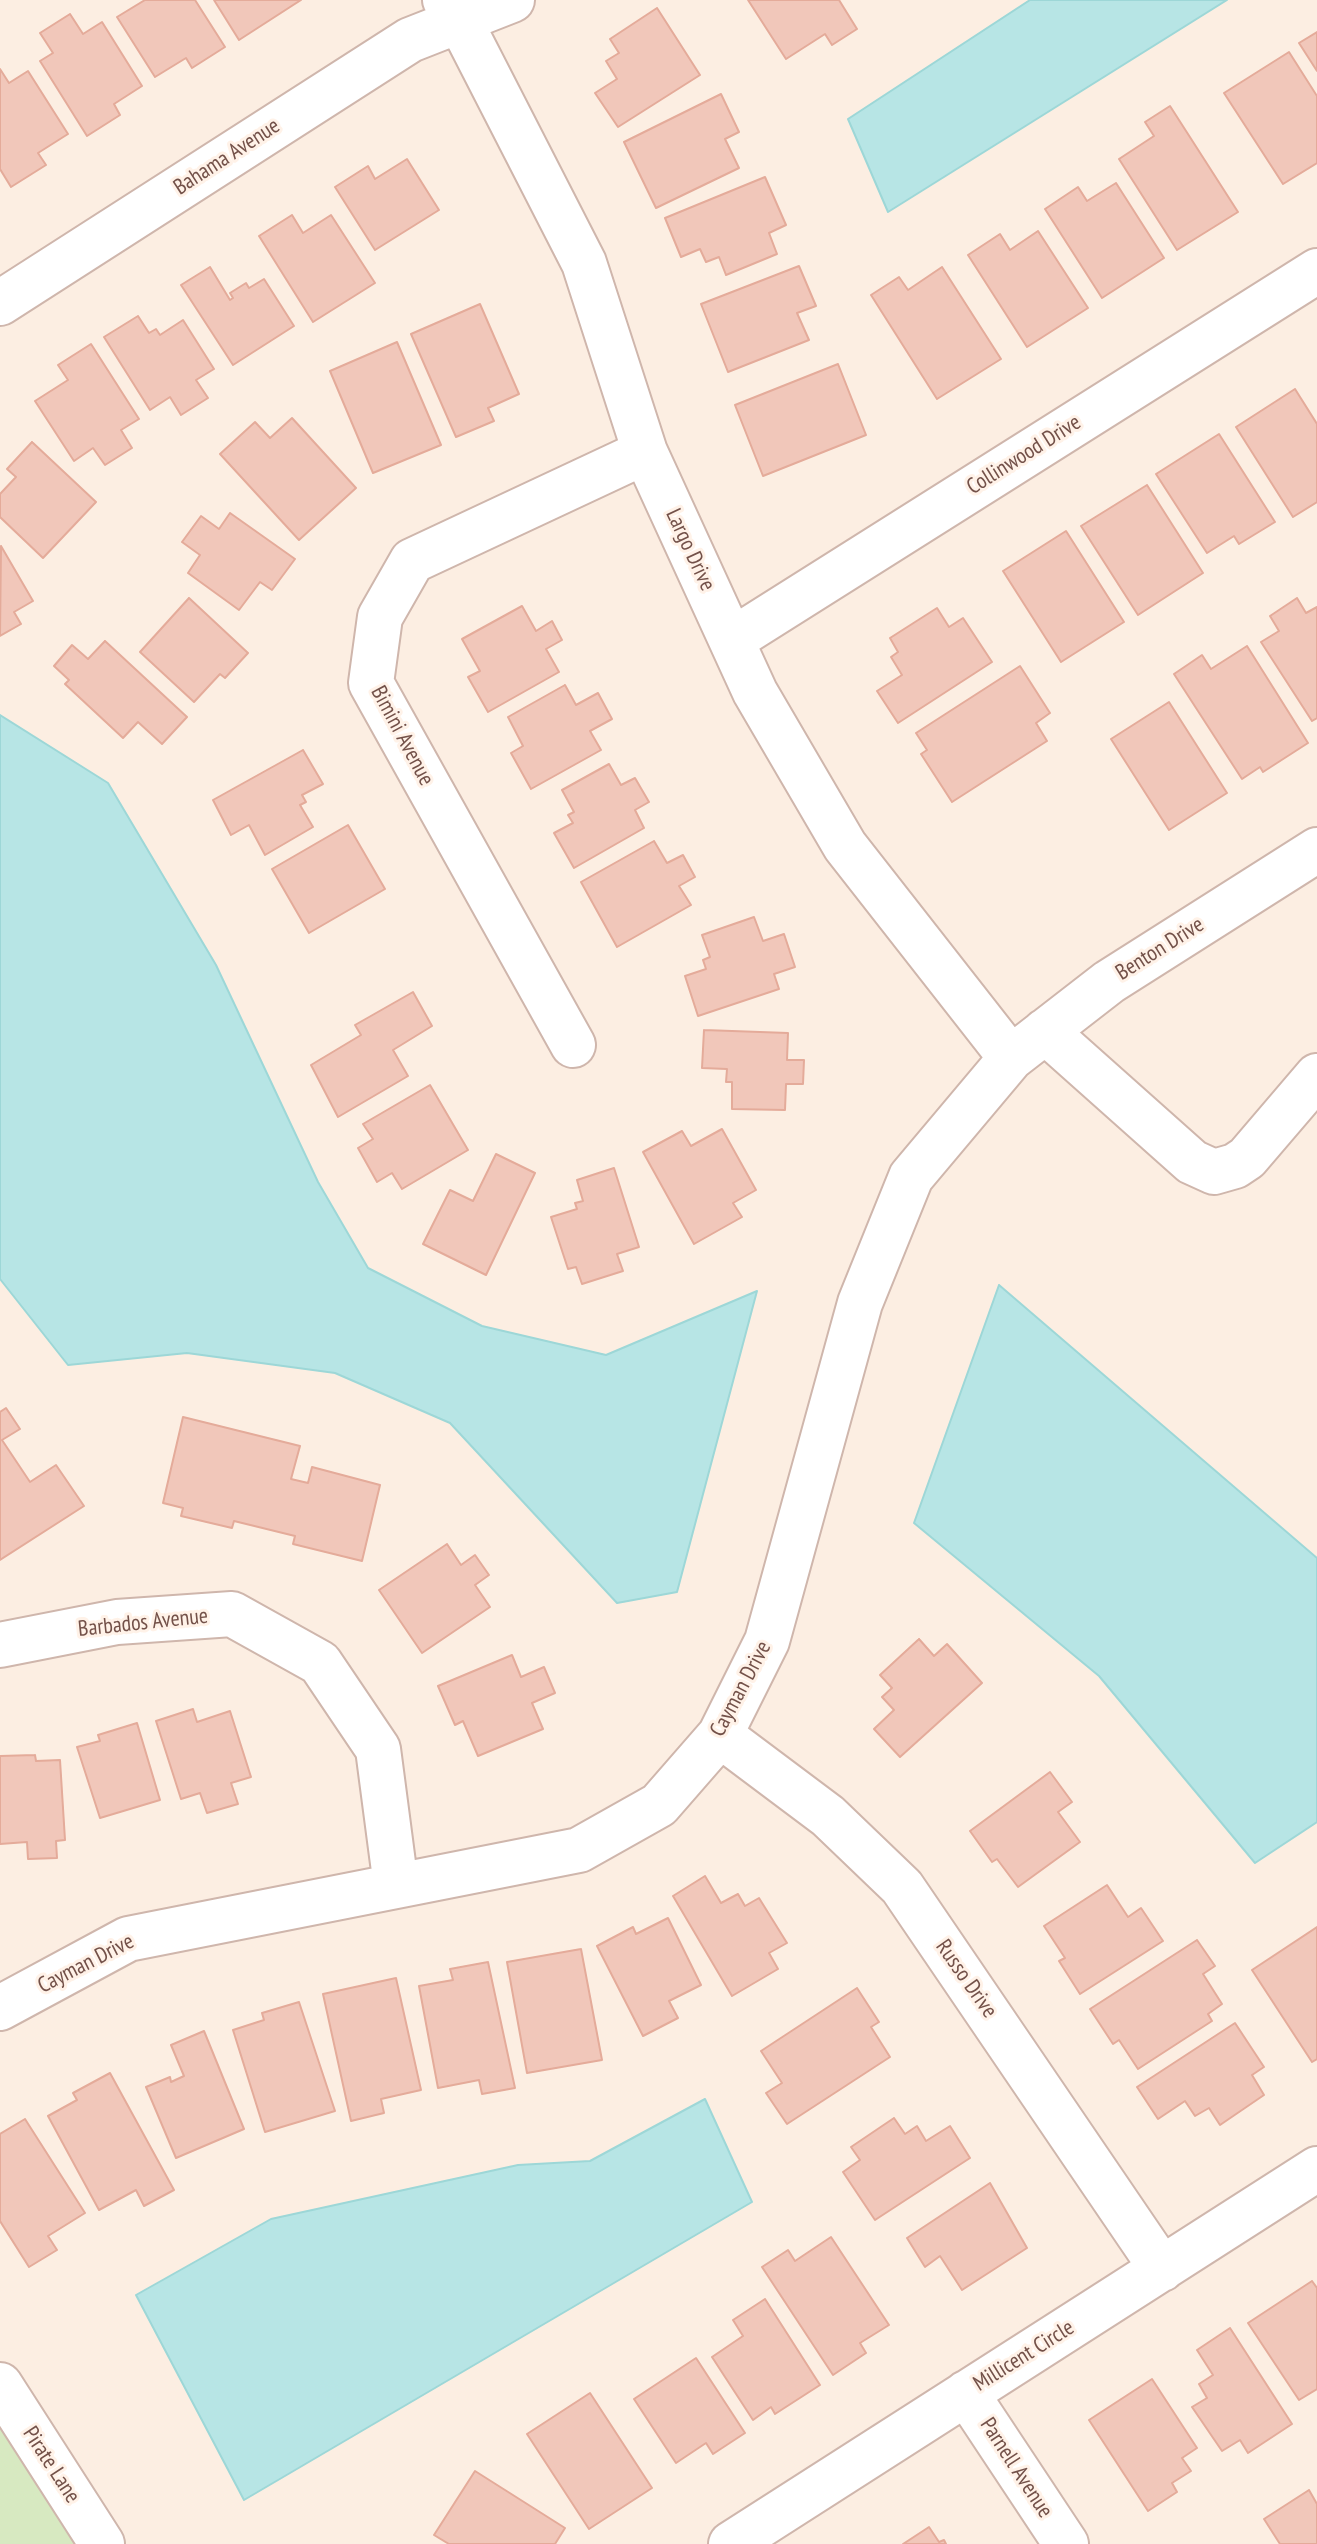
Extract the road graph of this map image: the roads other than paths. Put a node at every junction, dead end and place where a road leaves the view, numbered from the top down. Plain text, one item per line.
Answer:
1 (512, 0) edge
2 (452, 10) edge
3 (1317, 271) edge
4 (0, 303) edge
5 (645, 452) junction
6 (732, 640) junction
7 (1317, 850) edge
8 (1045, 1031) junction
9 (573, 1045) dead end
10 (1011, 1058) junction
11 (1317, 1076) edge
12 (0, 1645) edge
13 (720, 1735) junction
14 (396, 1886) junction
15 (0, 2008) edge
16 (1317, 2169) edge
17 (1162, 2269) junction
18 (0, 2385) edge
19 (966, 2393) junction
20 (102, 2544) edge
21 (731, 2544) edge
22 (1066, 2544) edge

1 - 2 street, Bahama Avenue
2 - 4 street, Bahama Avenue
2 - 5 street, Largo Drive
3 - 6 street, Collinwood Drive
5 - 6 street, Largo Drive
5 - 9 street, Bimini Avenue
6 - 10 street, Largo Drive
7 - 8 street, Benton Drive
8 - 10 street, Benton Drive
8 - 11 street
10 - 13 street, Cayman Drive
12 - 14 street, Barbados Avenue
13 - 14 street, Cayman Drive
13 - 17 street, Russo Drive
14 - 15 street, Cayman Drive
16 - 17 street, Millicent Circle
17 - 19 street, Millicent Circle
18 - 20 street, Pirate Lane
19 - 21 street, Millicent Circle
19 - 22 street, Parnell Avenue

